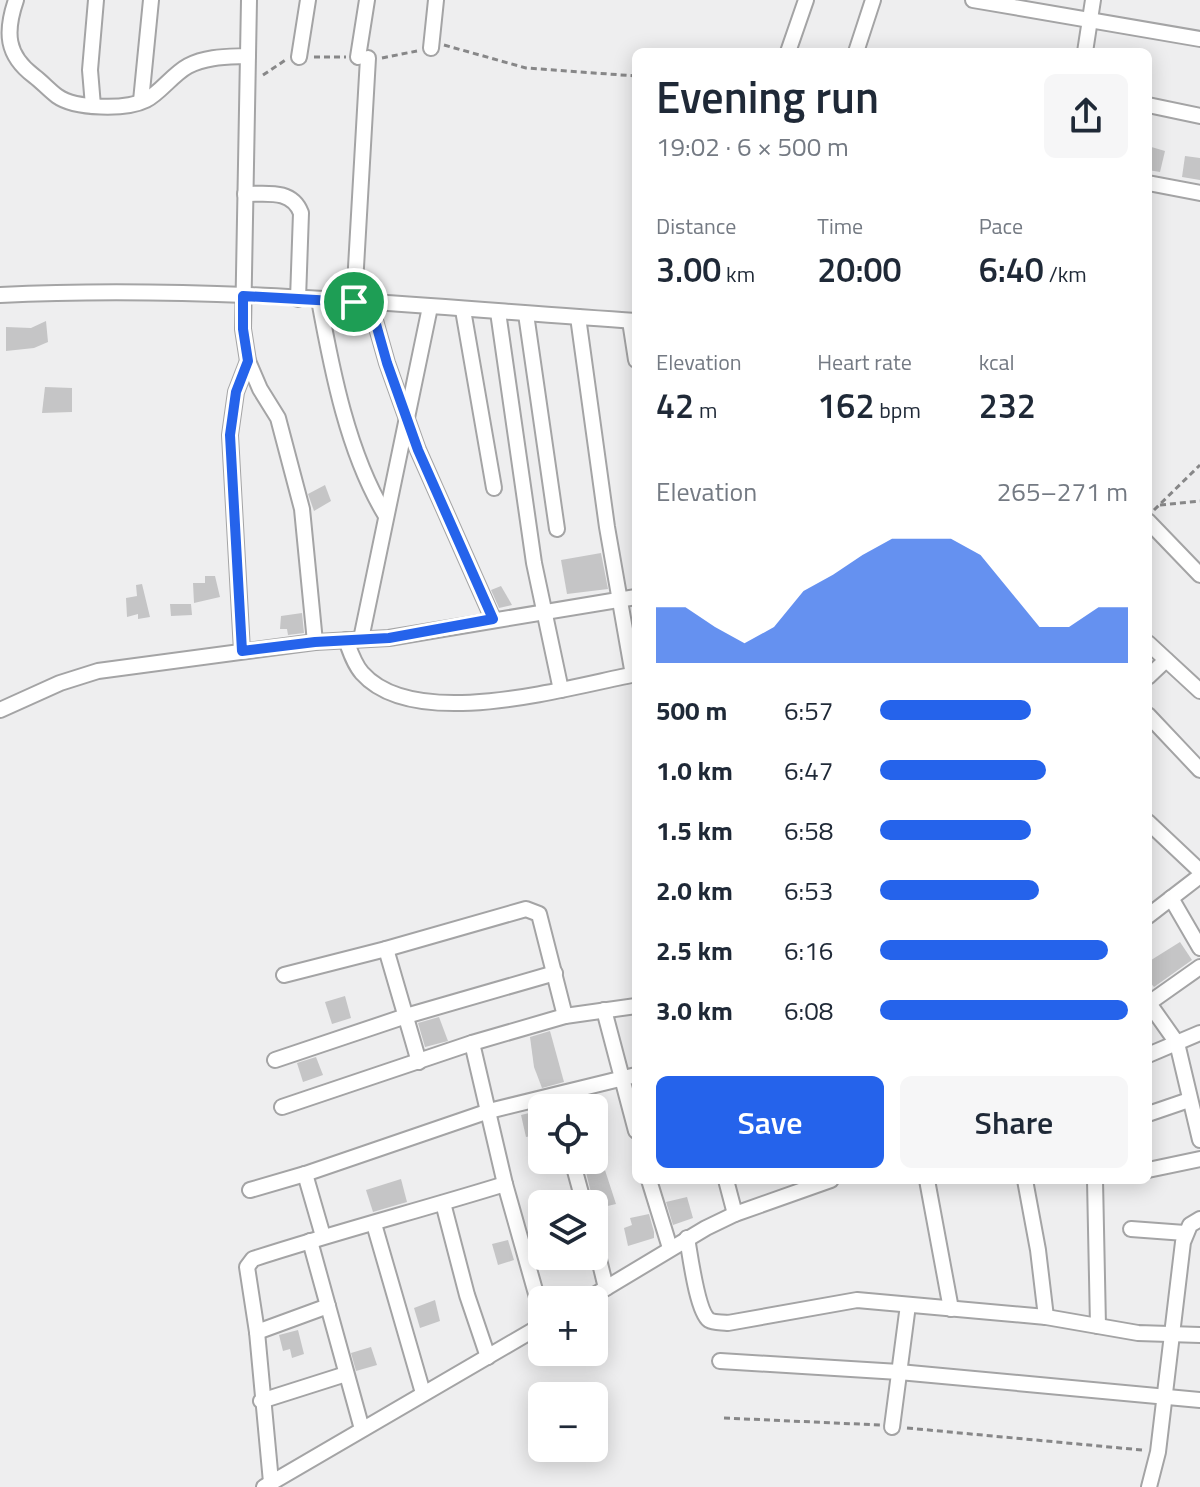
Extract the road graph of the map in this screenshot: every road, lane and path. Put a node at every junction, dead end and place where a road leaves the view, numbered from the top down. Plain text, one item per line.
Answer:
1 (16, 0) edge
2 (96, 0) edge
3 (151, 0) edge
4 (249, 0) edge
5 (308, 0) edge
6 (367, 0) edge
7 (436, 0) edge
8 (806, 0) edge
9 (873, 0) edge
10 (973, 0) edge
11 (1093, 0) edge
12 (1091, 19) junction
13 (1200, 39) edge
14 (431, 48) junction
15 (789, 48) edge
16 (859, 48) edge
17 (1086, 48) edge
18 (248, 56) junction
19 (299, 57) junction
20 (363, 58) junction
21 (632, 76) edge
22 (248, 87) junction
23 (141, 101) junction
24 (93, 106) junction
25 (1152, 106) edge
26 (1200, 116) edge
27 (1152, 184) edge
28 (1200, 193) edge
29 (245, 194) junction
30 (0, 295) edge
31 (243, 296) junction
32 (298, 299) junction
33 (319, 300) junction
34 (354, 302) junction
35 (370, 303) junction
36 (430, 307) junction
37 (463, 310) junction
38 (498, 312) junction
39 (526, 314) junction
40 (578, 317) junction
41 (632, 321) edge
42 (248, 361) junction
43 (407, 417) junction
44 (1200, 465) edge
45 (494, 488) dead end
46 (1200, 501) edge
47 (1159, 505) junction
48 (1152, 513) edge
49 (386, 516) junction
50 (1152, 522) edge
51 (557, 529) dead end
52 (1200, 575) edge
53 (628, 598) edge
54 (544, 610) junction
55 (493, 619) junction
56 (353, 639) junction
57 (315, 642) junction
58 (632, 642) edge
59 (1152, 647) edge
60 (242, 651) junction
61 (1166, 660) junction
62 (1152, 673) edge
63 (632, 676) edge
64 (1198, 684) edge
65 (561, 690) junction
66 (0, 710) edge
67 (1152, 719) edge
68 (1200, 770) edge
69 (1152, 826) edge
70 (1200, 874) edge
71 (1171, 898) junction
72 (1152, 913) edge
73 (1200, 948) edge
74 (386, 949) junction
75 (1200, 967) edge
76 (555, 973) junction
77 (284, 975) dead end
78 (1152, 999) edge
79 (632, 1006) edge
80 (1152, 1008) edge
81 (604, 1010) junction
82 (406, 1016) junction
83 (565, 1016) junction
84 (1200, 1033) edge
85 (472, 1043) junction
86 (1177, 1043) junction
87 (1152, 1053) edge
88 (275, 1060) dead end
89 (419, 1062) junction
90 (630, 1076) edge
91 (579, 1094) edge
92 (528, 1106) edge
93 (282, 1107) dead end
94 (1194, 1108) edge
95 (489, 1111) junction
96 (1152, 1113) edge
97 (1200, 1140) edge
98 (1200, 1159) edge
99 (1152, 1169) edge
100 (305, 1174) junction
101 (505, 1184) junction
102 (650, 1184) edge
103 (727, 1184) edge
104 (820, 1184) edge
105 (928, 1184) edge
106 (1026, 1184) edge
107 (1097, 1184) edge
108 (250, 1190) dead end
109 (443, 1203) junction
110 (735, 1214) junction
111 (1200, 1219) edge
112 (374, 1224) junction
113 (1131, 1229) dead end
114 (1185, 1233) junction
115 (316, 1238) junction
116 (687, 1238) junction
117 (670, 1248) junction
118 (534, 1286) edge
119 (608, 1287) edge
120 (908, 1305) junction
121 (328, 1306) junction
122 (951, 1309) junction
123 (1046, 1317) junction
124 (1098, 1326) junction
125 (257, 1332) junction
126 (528, 1333) edge
127 (1171, 1335) junction
128 (1200, 1335) edge
129 (488, 1357) junction
130 (720, 1361) dead end
131 (899, 1372) junction
132 (346, 1374) junction
133 (423, 1393) junction
134 (1163, 1397) junction
135 (1200, 1400) edge
136 (261, 1401) junction
137 (724, 1418) dead end
138 (892, 1427) junction
139 (362, 1429) junction
140 (1158, 1452) junction
141 (267, 1485) edge
142 (1149, 1487) edge

1 - 24 street
2 - 24 street
3 - 23 street
4 - 18 street
5 - 19 street
6 - 20 street
7 - 14 street
8 - 15 street
9 - 16 street
10 - 12 street
11 - 12 street
12 - 13 street
12 - 17 street
14 - 20 path
14 - 21 path
18 - 22 street
18 - 23 street
19 - 20 path
19 - 22 path
20 - 34 street
22 - 29 street
23 - 24 street
25 - 26 street
27 - 28 street
29 - 31 street
29 - 32 street
30 - 31 street
31 - 32 street
31 - 42 street
32 - 33 street
33 - 34 street
33 - 49 street
34 - 35 street
35 - 36 street
35 - 43 street
36 - 37 street
36 - 43 street
37 - 38 street
37 - 45 street
38 - 39 street
38 - 54 street
39 - 40 street
39 - 51 street
40 - 41 street
40 - 53 street
42 - 57 street
42 - 60 street
43 - 49 street
43 - 55 street
44 - 47 path
46 - 47 path
47 - 48 path
49 - 56 street
50 - 52 street
53 - 54 street
53 - 58 street
54 - 55 street
54 - 65 street
55 - 56 street
56 - 57 street
56 - 65 street
57 - 60 street
59 - 61 street
60 - 66 street
61 - 62 street
61 - 64 street
63 - 65 street
67 - 68 street
69 - 70 street
70 - 71 street
71 - 72 street
71 - 73 street
74 - 76 street
74 - 77 street
74 - 82 street
75 - 78 street
76 - 82 street
76 - 83 street
79 - 81 street
80 - 86 street
81 - 83 street
81 - 90 street
82 - 88 street
82 - 89 street
83 - 85 street
84 - 86 street
85 - 89 street
85 - 95 street
86 - 87 street
86 - 94 street
89 - 93 street
90 - 91 street
92 - 95 street
94 - 96 street
94 - 97 street
95 - 100 street
95 - 101 street
98 - 99 street
100 - 108 street
100 - 115 street
101 - 109 street
101 - 118 street
102 - 117 street
103 - 110 street
104 - 110 street
105 - 122 street
106 - 123 street
107 - 124 street
109 - 112 street
109 - 129 street
110 - 116 street
111 - 114 street
112 - 115 street
112 - 133 street
113 - 114 street
114 - 127 street
115 - 121 street
115 - 125 street
116 - 117 street
116 - 120 street
117 - 119 street
120 - 122 street
120 - 131 street
121 - 125 street
121 - 132 street
122 - 123 street
123 - 124 street
124 - 127 street
125 - 136 street
126 - 129 street
127 - 128 street
127 - 134 street
129 - 133 street
130 - 131 street
131 - 134 street
131 - 138 street
132 - 136 street
132 - 139 street
133 - 139 street
134 - 135 street
134 - 140 street
136 - 141 street
137 - 138 path
138 - 140 path
139 - 141 street
140 - 142 street

